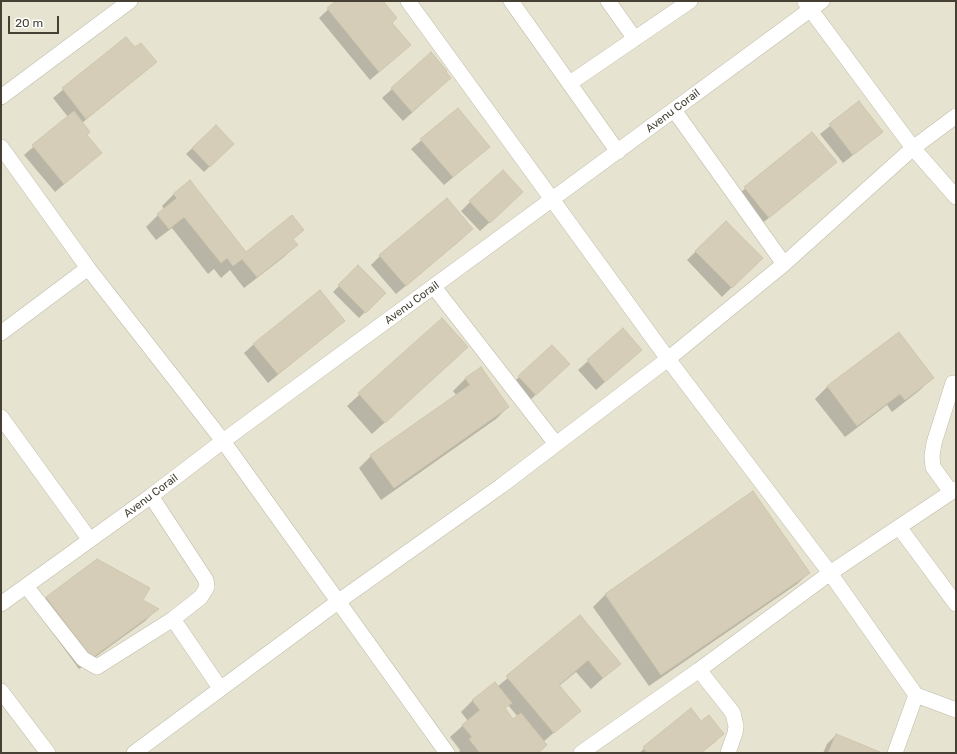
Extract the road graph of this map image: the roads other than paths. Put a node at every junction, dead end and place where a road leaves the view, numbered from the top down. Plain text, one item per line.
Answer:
1 (130, 1) edge
2 (408, 1) edge
3 (512, 1) edge
4 (608, 1) edge
5 (690, 1) edge
6 (812, 4) edge
7 (634, 39) junction
8 (570, 83) junction
9 (1, 97) edge
10 (674, 110) junction
11 (956, 116) edge
12 (1, 147) edge
13 (913, 148) junction
14 (618, 152) junction
15 (956, 197) edge
16 (553, 200) junction
17 (784, 264) junction
18 (88, 268) junction
19 (434, 287) junction
20 (1, 333) edge
21 (668, 359) junction
22 (953, 383) dead end
23 (1, 417) edge
24 (223, 441) junction
25 (556, 444) junction
26 (954, 491) edge
27 (151, 496) junction
28 (899, 527) junction
29 (90, 540) junction
30 (830, 573) junction
31 (26, 586) junction
32 (339, 600) junction
33 (1, 604) edge
34 (956, 604) edge
35 (173, 618) junction
36 (699, 670) junction
37 (220, 688) junction
38 (1, 691) edge
39 (916, 695) junction
40 (956, 710) edge
41 (48, 753) edge
42 (134, 753) edge
43 (446, 753) edge
44 (581, 753) edge
45 (728, 753) edge
46 (895, 753) edge

1 - 9 street
2 - 16 street
3 - 8 street
4 - 7 street
5 - 7 street
6 - 10 street, Avenu Corail
6 - 13 street
7 - 8 street
8 - 14 street
10 - 14 street, Avenu Corail
10 - 17 street
11 - 13 street
12 - 18 street
13 - 15 street
13 - 17 street
14 - 16 street, Avenu Corail
16 - 19 street, Avenu Corail
16 - 21 street
17 - 21 street
18 - 20 street
18 - 24 street
19 - 24 street, Avenu Corail
19 - 25 street
21 - 25 street
21 - 30 street
22 - 26 street
23 - 29 street
24 - 27 street, Avenu Corail
24 - 32 street
25 - 32 street
26 - 28 street
27 - 29 street, Avenu Corail
27 - 35 street
28 - 30 street
28 - 34 street
29 - 31 street, Avenu Corail
30 - 36 street
30 - 39 street
31 - 33 street, Avenu Corail
31 - 35 street
32 - 37 street
32 - 43 street
35 - 37 street
36 - 44 street
36 - 45 street
37 - 42 street
38 - 41 street
39 - 40 street
39 - 46 street

